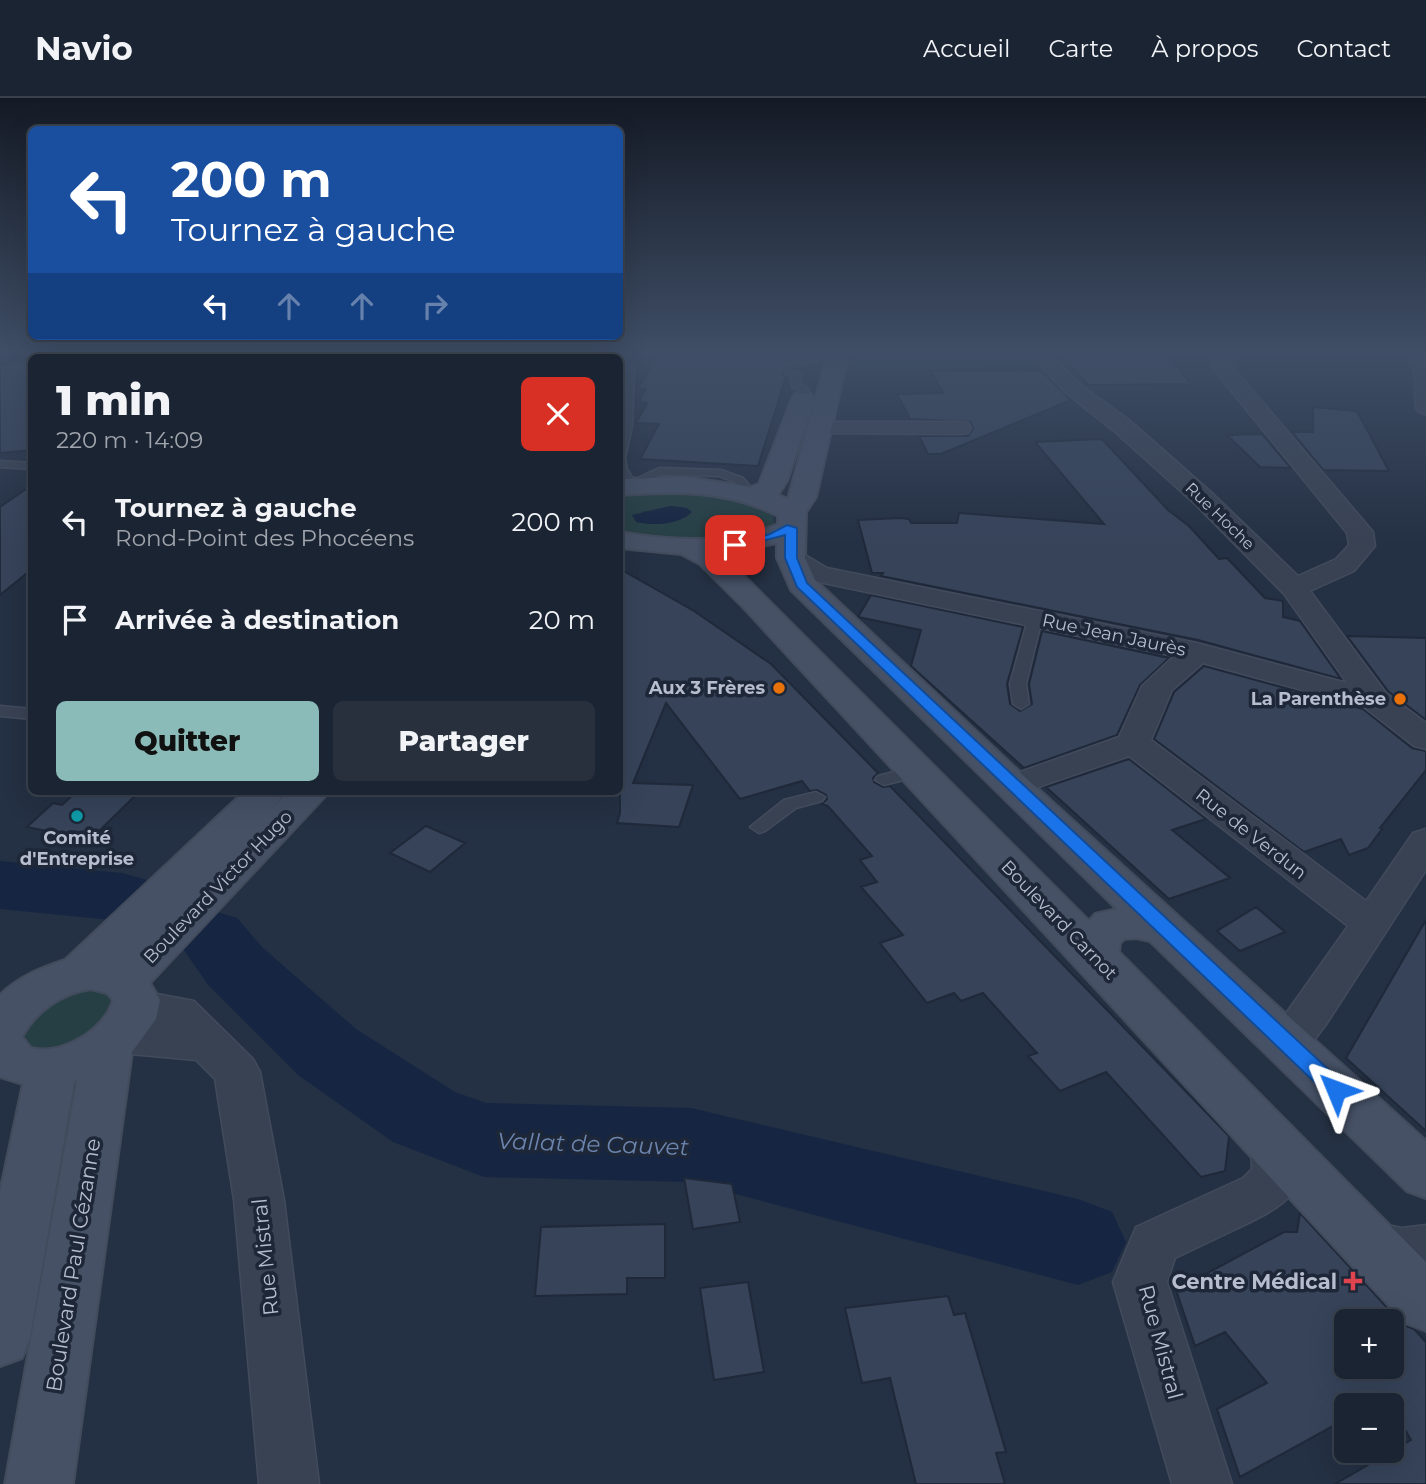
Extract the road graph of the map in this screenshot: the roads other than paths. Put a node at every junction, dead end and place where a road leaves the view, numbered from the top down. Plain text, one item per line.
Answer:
1 (627, 415) edge
2 (798, 415) edge
3 (822, 415) edge
4 (1107, 415) edge
5 (1262, 415) edge
6 (818, 428) junction
7 (960, 428) dead end
8 (623, 444) edge
9 (0, 464) edge
10 (28, 466) edge
11 (746, 466) dead end
12 (626, 487) edge
13 (745, 488) junction
14 (791, 533) junction
15 (623, 540) edge
16 (687, 545) junction
17 (1294, 588) junction
18 (1035, 619) junction
19 (1197, 652) junction
20 (1375, 701) junction
21 (1021, 704) dead end
22 (0, 711) edge
23 (28, 714) edge
24 (1426, 738) edge
25 (1133, 743) junction
26 (1012, 786) junction
27 (262, 795) edge
28 (308, 795) edge
29 (816, 797) dead end
30 (759, 827) dead end
31 (1426, 841) edge
32 (1370, 922) junction
33 (1166, 930) junction
34 (1096, 958) junction
35 (39, 984) edge
36 (122, 1017) junction
37 (0, 1034) edge
38 (1287, 1043) junction
39 (0, 1044) edge
40 (51, 1068) junction
41 (1275, 1147) junction
42 (1426, 1174) edge
43 (1368, 1244) junction
44 (1426, 1248) edge
45 (1426, 1303) edge
46 (0, 1337) edge
47 (39, 1484) edge
48 (289, 1484) edge
49 (1202, 1484) edge

1 - 8 lane
2 - 13 main road
3 - 6 main road
4 - 17 street, Rue Hoche
5 - 17 street
6 - 7 street
6 - 14 main road
9 - 10 lane
11 - 13 lane
12 - 13 main road
13 - 14 main road
14 - 16 main road
14 - 18 street, Rue Jean Jaurès
14 - 26 main road
15 - 16 main road
16 - 34 main road, Boulevard Carnot
17 - 20 street, Rue Hoche
18 - 19 street, Rue Jean Jaurès
18 - 21 lane
19 - 20 street, Rue Jean Jaurès
19 - 25 street
20 - 24 street, Rue Jean Jaurès
22 - 23 lane
25 - 26 street
25 - 32 street, Rue de Verdun
26 - 33 main road
27 - 35 main road, Boulevard Victor Hugo
28 - 36 main road, Boulevard Victor Hugo
29 - 30 lane
31 - 32 street
32 - 38 street
33 - 34 main road
33 - 38 main road
34 - 41 main road, Boulevard Carnot
35 - 36 main road
35 - 37 main road, Boulevard Victor Hugo
36 - 40 main road, Boulevard Victor Hugo
36 - 47 main road, Boulevard Paul Cézanne
36 - 48 street, Rue Mistral
38 - 42 main road
39 - 40 main road
40 - 46 main road
41 - 43 main road, Boulevard Carnot
41 - 49 street, Rue Mistral
43 - 44 street
43 - 45 main road, Boulevard Carnot

